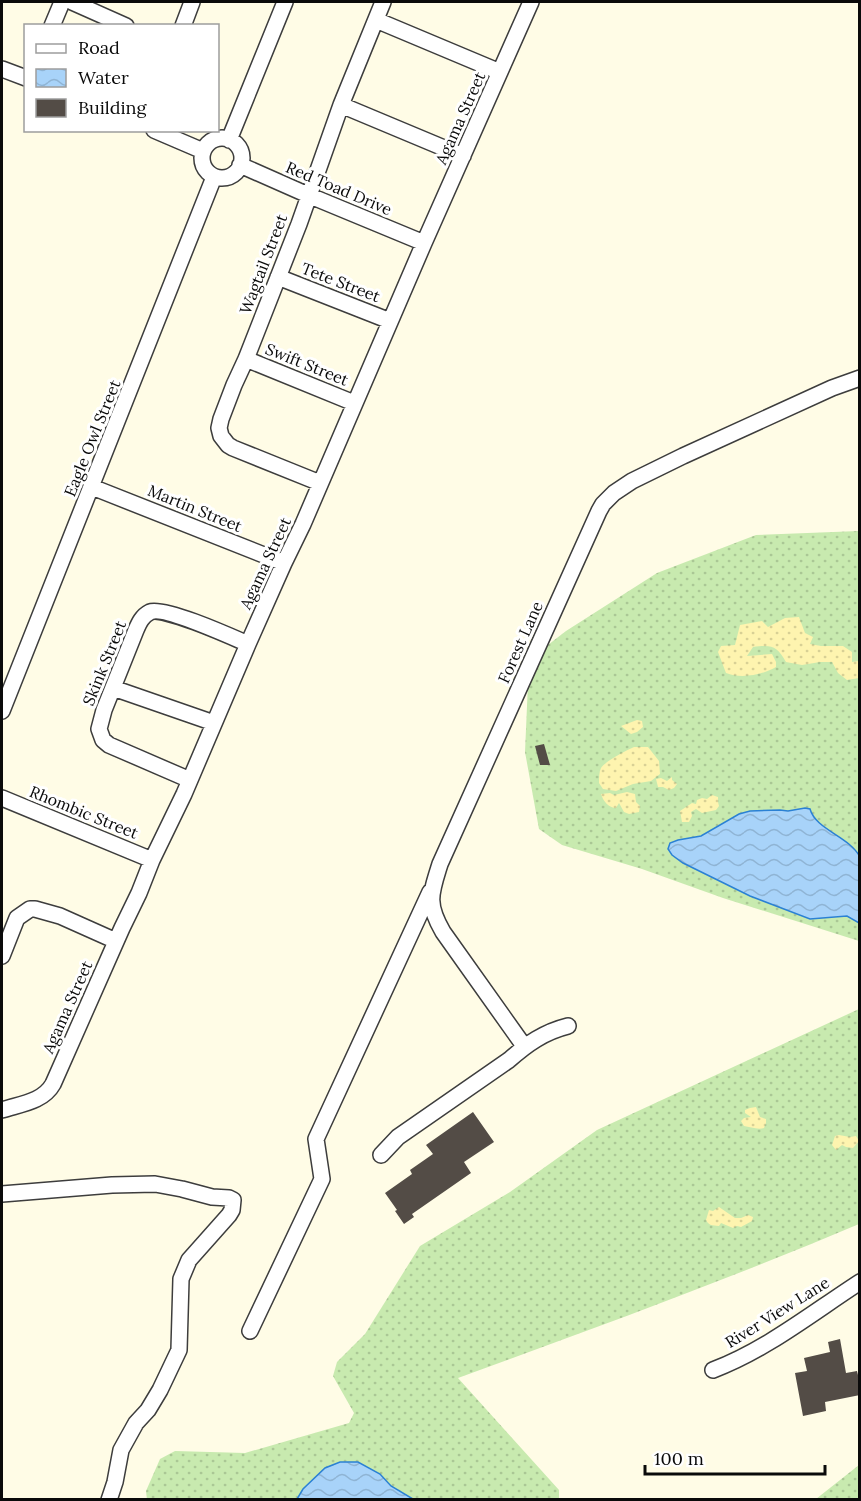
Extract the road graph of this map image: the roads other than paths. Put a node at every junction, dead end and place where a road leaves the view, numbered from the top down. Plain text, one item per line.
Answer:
1 (62, 2) edge
2 (72, 2) edge
3 (192, 2) edge
4 (285, 2) edge
5 (383, 2) edge
6 (531, 2) edge
7 (376, 20) junction
8 (53, 24) edge
9 (122, 24) edge
10 (184, 24) edge
11 (2, 69) edge
12 (500, 72) junction
13 (24, 77) edge
14 (341, 105) junction
15 (159, 132) edge
16 (229, 140) junction
17 (203, 151) junction
18 (463, 156) junction
19 (240, 165) junction
20 (214, 177) junction
21 (308, 195) junction
22 (424, 243) junction
23 (278, 277) junction
24 (390, 321) junction
25 (246, 360) junction
26 (860, 378) edge
27 (354, 403) junction
28 (320, 483) junction
29 (92, 486) junction
30 (284, 563) junction
31 (248, 644) junction
32 (113, 688) junction
33 (2, 711) edge
34 (214, 723) junction
35 (190, 780) junction
36 (2, 798) edge
37 (152, 860) junction
38 (434, 884) junction
39 (116, 941) junction
40 (2, 956) edge
41 (567, 1026) dead end
42 (525, 1046) junction
43 (2, 1110) edge
44 (381, 1155) dead end
45 (2, 1194) edge
46 (860, 1282) edge
47 (250, 1331) dead end
48 (712, 1370) dead end
49 (109, 1500) edge

1 - 8 street
2 - 9 street
3 - 10 street
4 - 16 street
5 - 7 street, Wagtail Street
6 - 12 street, Agama Street
7 - 12 street
7 - 14 street, Wagtail Street
11 - 13 street
12 - 18 street, Agama Street
14 - 18 street
14 - 21 street, Wagtail Street
15 - 17 street
16 - 17 street
16 - 19 street
17 - 20 street
18 - 22 street, Agama Street
19 - 20 street
19 - 21 street, Red Toad Drive
20 - 29 street, Eagle Owl Street
21 - 22 street, Red Toad Drive
21 - 23 street, Wagtail Street
22 - 24 street, Agama Street
23 - 24 street, Tete Street
23 - 25 street, Wagtail Street
24 - 27 street, Agama Street
25 - 27 street, Swift Street
25 - 28 street, Wagtail Street
26 - 38 street, Forest Lane
27 - 28 street, Agama Street
28 - 30 street, Agama Street
29 - 30 street, Martin Street
29 - 33 street, Eagle Owl Street
30 - 31 street, Agama Street
31 - 32 street, Skink Street
31 - 34 street, Agama Street
32 - 34 street
32 - 35 street, Skink Street
34 - 35 street, Agama Street
35 - 37 street, Agama Street
36 - 37 street, Rhombic Street
37 - 39 street, Agama Street
38 - 42 street, Forest Lane
38 - 47 street
39 - 40 street
39 - 43 street, Agama Street
41 - 42 street
42 - 44 street
45 - 49 street
46 - 48 street, River View Lane

